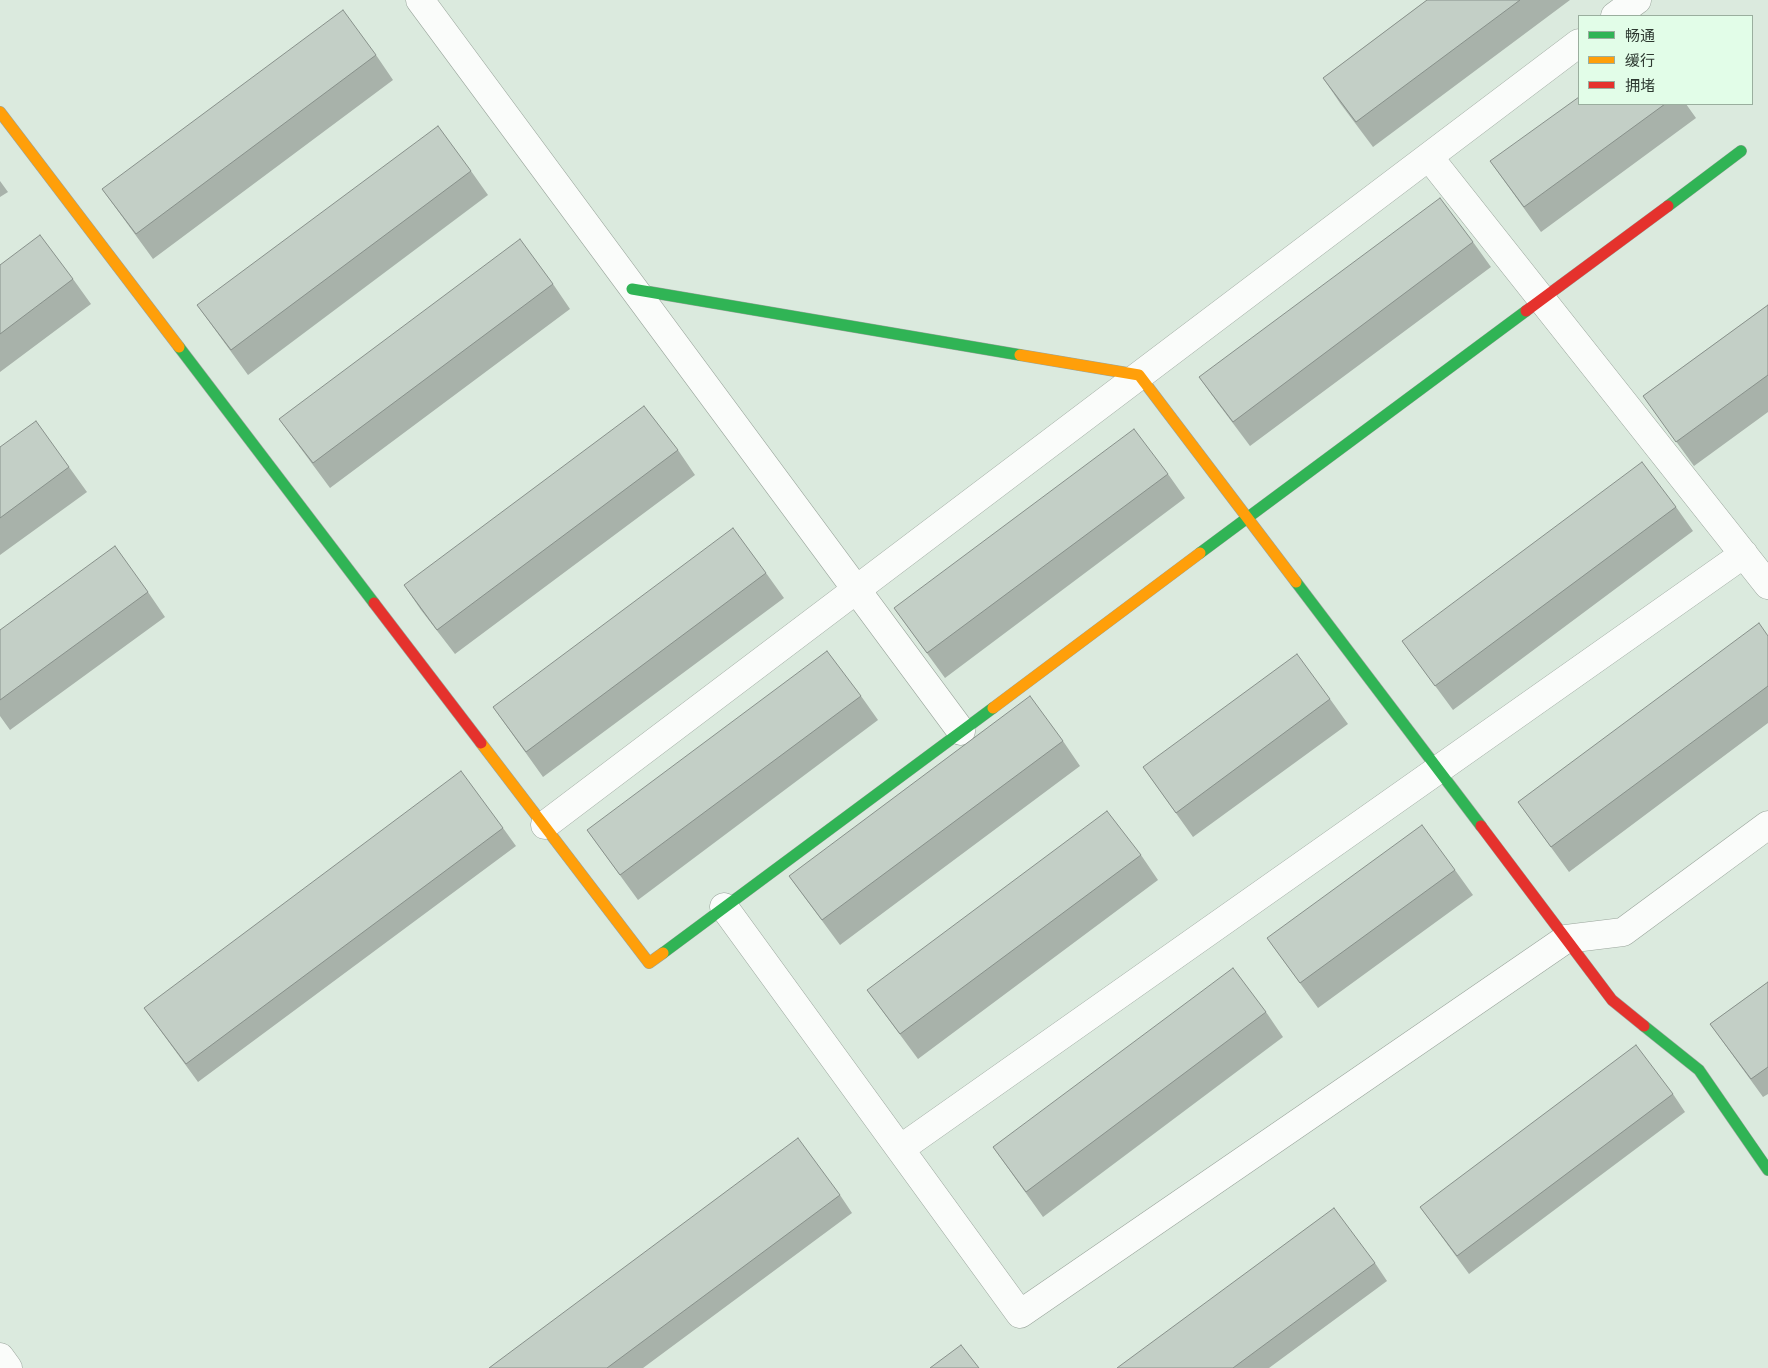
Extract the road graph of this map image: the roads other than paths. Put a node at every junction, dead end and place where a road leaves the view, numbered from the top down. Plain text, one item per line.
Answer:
1 (420, 0) edge
2 (1637, 0) edge
3 (1616, 15) edge
4 (1578, 45) edge
5 (0, 112) edge
6 (1741, 151) dead end
7 (1429, 157) junction
8 (632, 289) junction
9 (1542, 299) junction
10 (1139, 375) junction
11 (1248, 518) junction
12 (1744, 554) junction
13 (1768, 585) edge
14 (855, 590) junction
15 (961, 731) junction
16 (1438, 770) junction
17 (545, 825) junction
18 (1768, 825) edge
19 (724, 907) junction
20 (1566, 939) junction
21 (900, 1150) junction
22 (1768, 1170) edge
23 (0, 1357) edge
24 (8, 1368) edge

1 - 8 street
2 - 3 street
4 - 7 street
5 - 17 street
6 - 9 street
7 - 9 street
7 - 10 street
8 - 10 street
8 - 14 street
9 - 11 street
9 - 12 street
10 - 11 street
10 - 14 street
11 - 15 street
11 - 16 street
12 - 13 street
12 - 16 street
14 - 15 street
14 - 17 street
15 - 19 street
16 - 20 street
16 - 21 street
17 - 19 street
18 - 20 street
19 - 21 street
20 - 21 street
20 - 22 street
23 - 24 street

